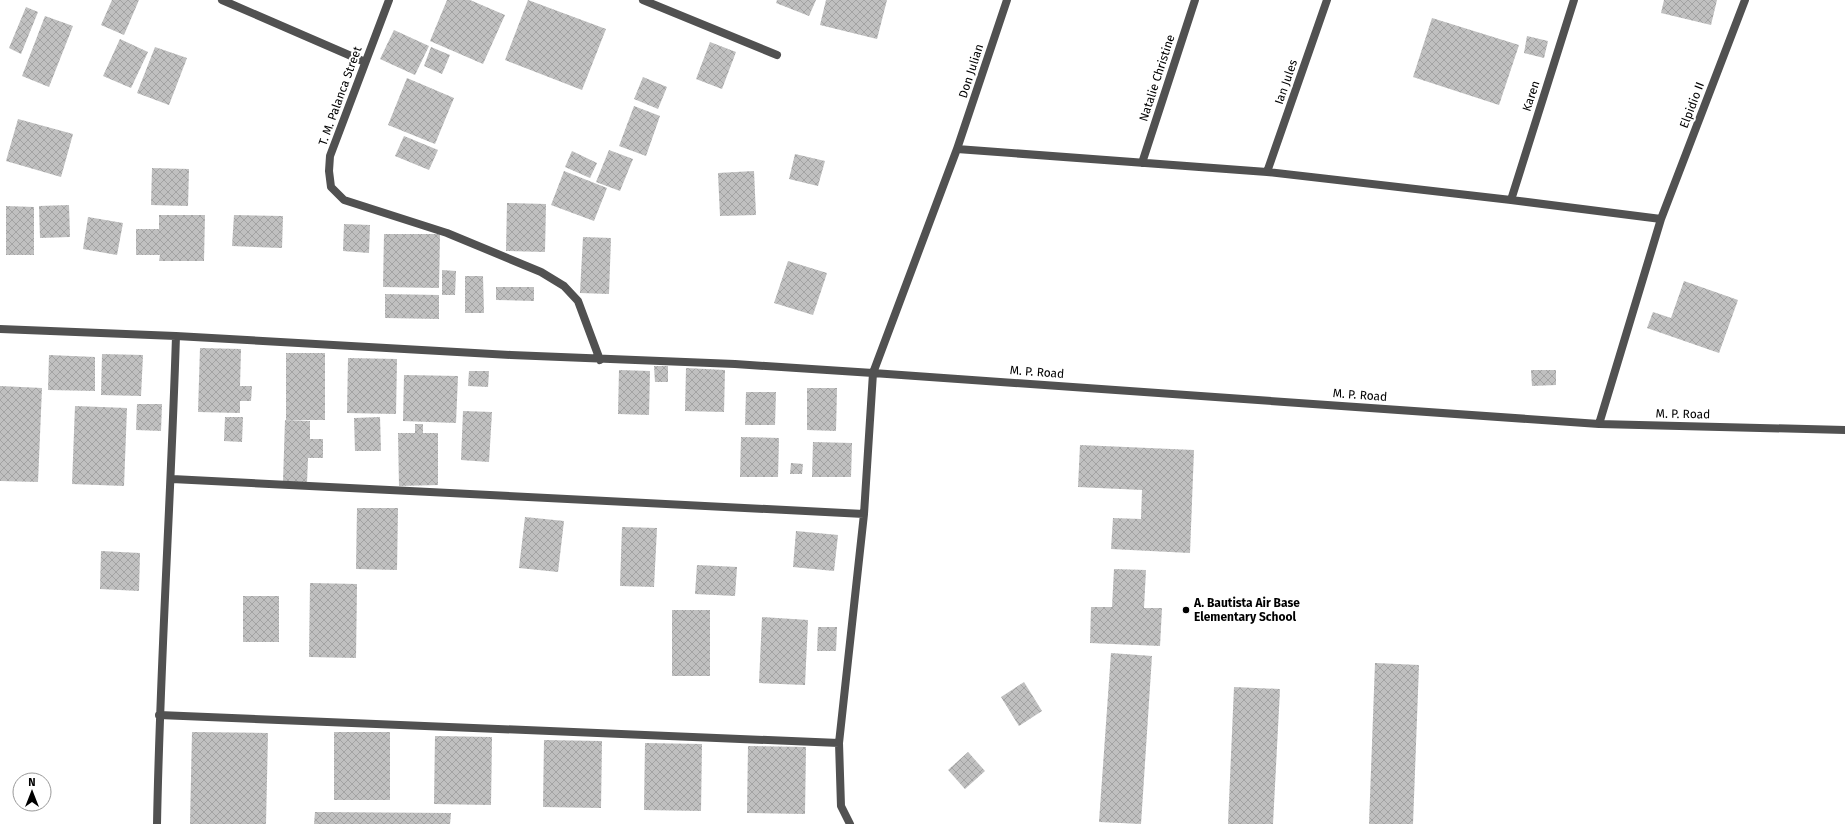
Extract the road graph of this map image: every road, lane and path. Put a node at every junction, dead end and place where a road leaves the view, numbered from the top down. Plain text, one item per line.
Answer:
1 (222, 0) edge
2 (389, 0) edge
3 (643, 0) edge
4 (1007, 0) edge
5 (1194, 0) edge
6 (1327, 0) edge
7 (1574, 0) edge
8 (1745, 0) edge
9 (777, 55) dead end
10 (365, 62) junction
11 (957, 149) junction
12 (1142, 163) junction
13 (1267, 172) junction
14 (1511, 200) junction
15 (1662, 219) junction
16 (0, 329) edge
17 (176, 336) junction
18 (600, 360) junction
19 (873, 373) junction
20 (1599, 424) junction
21 (1845, 430) edge
22 (172, 479) junction
23 (864, 514) junction
24 (159, 715) junction
25 (838, 743) junction
26 (157, 824) edge
27 (850, 824) edge

1 - 10 street
2 - 10 street, T. M. Palanca Street
3 - 9 street
4 - 11 street, Don Julian
5 - 12 street, Natalie Christine
6 - 13 street, Ian Jules
7 - 14 street, Karen
8 - 15 street, Elpidio II
10 - 18 street, T. M. Palanca Street
11 - 12 street
11 - 19 street, Don Julian
12 - 13 street
13 - 14 street
14 - 15 street
15 - 20 street, Elpidio II
16 - 17 street, M. P. Road
17 - 18 street, M. P. Road
17 - 22 street
18 - 19 street, M. P. Road
19 - 20 street, M. P. Road
19 - 23 street, Don Julian
20 - 21 street, M. P. Road
22 - 23 street
22 - 24 street
23 - 25 street, Don Julian
24 - 25 street
24 - 26 street
25 - 27 street, Don Julian

